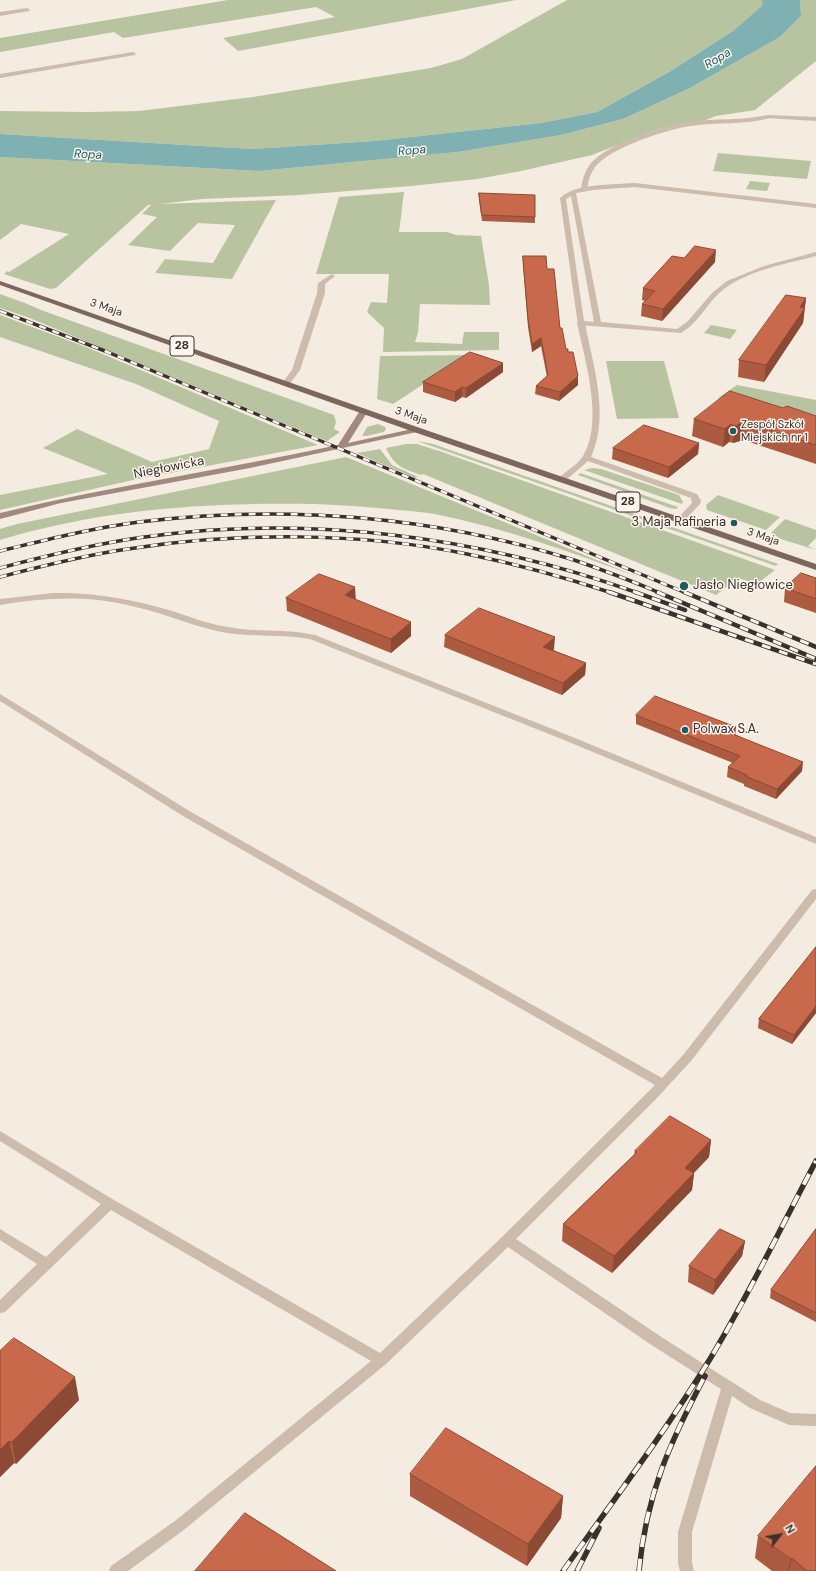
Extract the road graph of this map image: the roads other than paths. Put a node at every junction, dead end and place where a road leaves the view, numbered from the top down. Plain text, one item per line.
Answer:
1 (28, 10) dead end
2 (0, 14) edge
3 (134, 54) dead end
4 (0, 76) edge
5 (816, 120) edge
6 (584, 190) junction
7 (573, 192) junction
8 (816, 206) edge
9 (816, 254) edge
10 (332, 276) dead end
11 (0, 283) edge
12 (581, 323) junction
13 (598, 324) junction
14 (286, 383) junction
15 (364, 411) junction
16 (417, 430) junction
17 (342, 445) junction
18 (587, 458) junction
19 (562, 479) junction
20 (0, 516) edge
21 (680, 520) junction
22 (816, 567) edge
23 (0, 602) edge
24 (0, 698) edge
25 (816, 841) edge
26 (816, 892) edge
27 (663, 1084) junction
28 (0, 1135) edge
29 (110, 1203) junction
30 (0, 1234) edge
31 (506, 1240) junction
32 (47, 1264) junction
33 (0, 1308) edge
34 (381, 1360) junction
35 (728, 1387) junction
36 (816, 1420) edge
37 (116, 1571) edge
38 (688, 1571) edge

1 - 2 street
3 - 4 street
5 - 6 street
6 - 7 street
6 - 8 street
7 - 12 street
7 - 13 street
9 - 13 street
10 - 14 street
11 - 14 main road, 3 Maja / 28
12 - 13 street
12 - 18 street
14 - 15 main road, 3 Maja / 28
15 - 16 main road, 3 Maja / 28
15 - 17 street
16 - 17 street, Niegłowicka
16 - 19 main road, 3 Maja / 28
17 - 20 street, Niegłowicka
18 - 19 street
18 - 21 street
19 - 21 main road, 3 Maja / 28
21 - 22 main road, 3 Maja / 28
23 - 25 street
24 - 27 street
26 - 27 street
27 - 31 street
28 - 29 street
29 - 32 street
29 - 34 street
30 - 32 street
31 - 34 street
31 - 35 street
32 - 33 street
34 - 37 street
35 - 36 street
35 - 38 street

